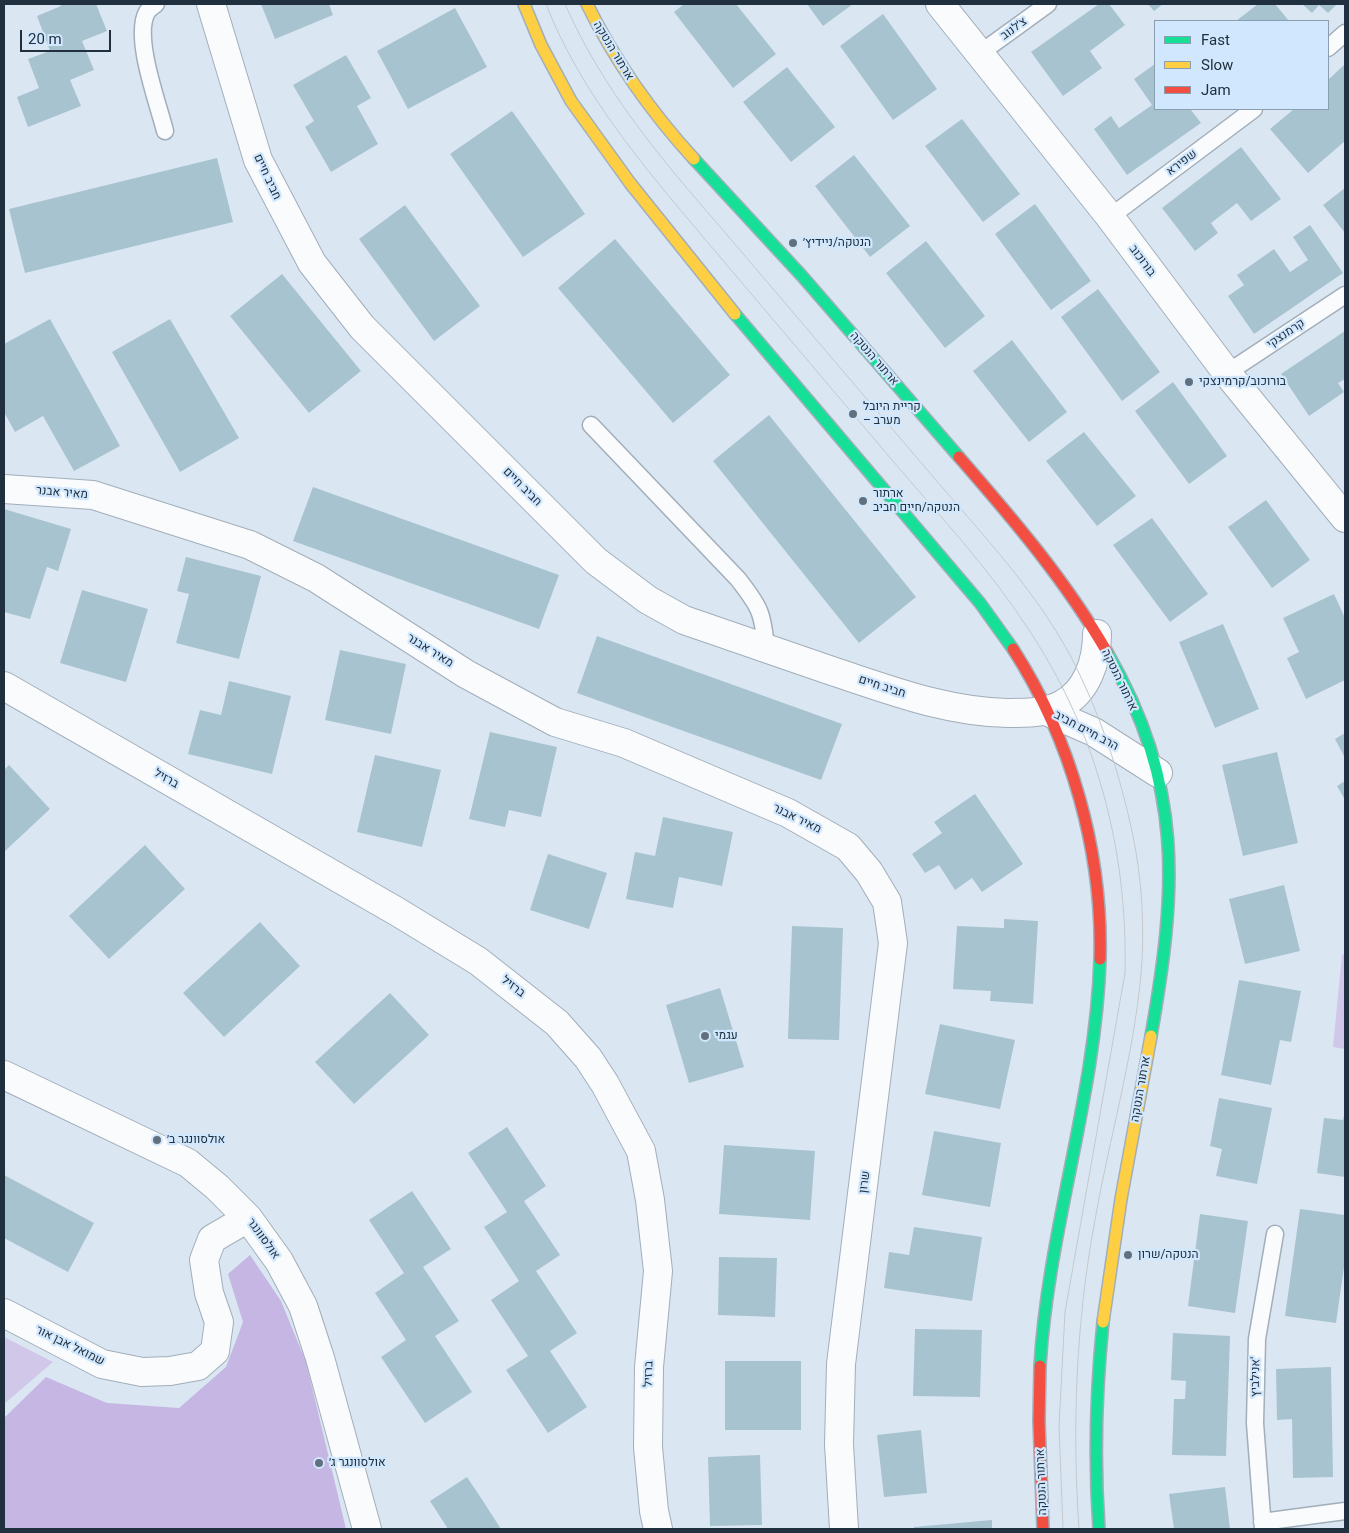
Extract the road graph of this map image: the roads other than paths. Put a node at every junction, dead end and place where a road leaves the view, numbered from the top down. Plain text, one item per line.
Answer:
1 (156, 4) edge
2 (211, 4) edge
3 (524, 4) edge
4 (587, 4) edge
5 (940, 4) edge
6 (1048, 4) edge
7 (1345, 33) edge
8 (1329, 47) edge
9 (979, 54) junction
10 (1253, 110) edge
11 (164, 131) dead end
12 (1110, 217) junction
13 (1345, 295) edge
14 (1227, 373) junction
15 (591, 425) dead end
16 (4, 489) edge
17 (1345, 518) edge
18 (1097, 634) junction
19 (766, 649) junction
20 (4, 686) edge
21 (1046, 710) junction
22 (1158, 773) junction
23 (848, 847) joint
24 (4, 1075) edge
25 (248, 1218) junction
26 (1275, 1234) dead end
27 (4, 1313) edge
28 (1345, 1512) edge
29 (1263, 1526) edge
30 (367, 1529) edge
31 (658, 1529) edge
32 (844, 1529) edge
33 (1043, 1529) edge
34 (1099, 1529) edge

1 - 11 lane
2 - 19 street, חביב חיים
3 - 21 main road, ארתור הנטקה
4 - 18 main road, ארתור הנטקה
5 - 9 street, בורוכוב
6 - 9 lane, צ׳לנוב
7 - 8 lane
9 - 12 street, בורוכוב
10 - 12 lane, שפירא
12 - 14 street, בורוכוב
13 - 14 lane, קרמנצקי
14 - 17 street, בורוכוב
15 - 19 lane
16 - 23 street, מאיר אבנר
18 - 21 street, הרב חיים חביב
18 - 22 main road, ארתור הנטקה
19 - 21 street, חביב חיים
20 - 31 street, ברזיל
21 - 22 street, הרב חיים חביב
21 - 33 main road, ארתור הנטקה
22 - 34 main road, ארתור הנטקה
23 - 32 street, שרון
24 - 25 street, אולסוונגר
25 - 27 street, שמואל אבן אור
25 - 30 street, אולסוונגר
26 - 29 lane, אנילביץ'
28 - 29 lane, אנילביץ'

